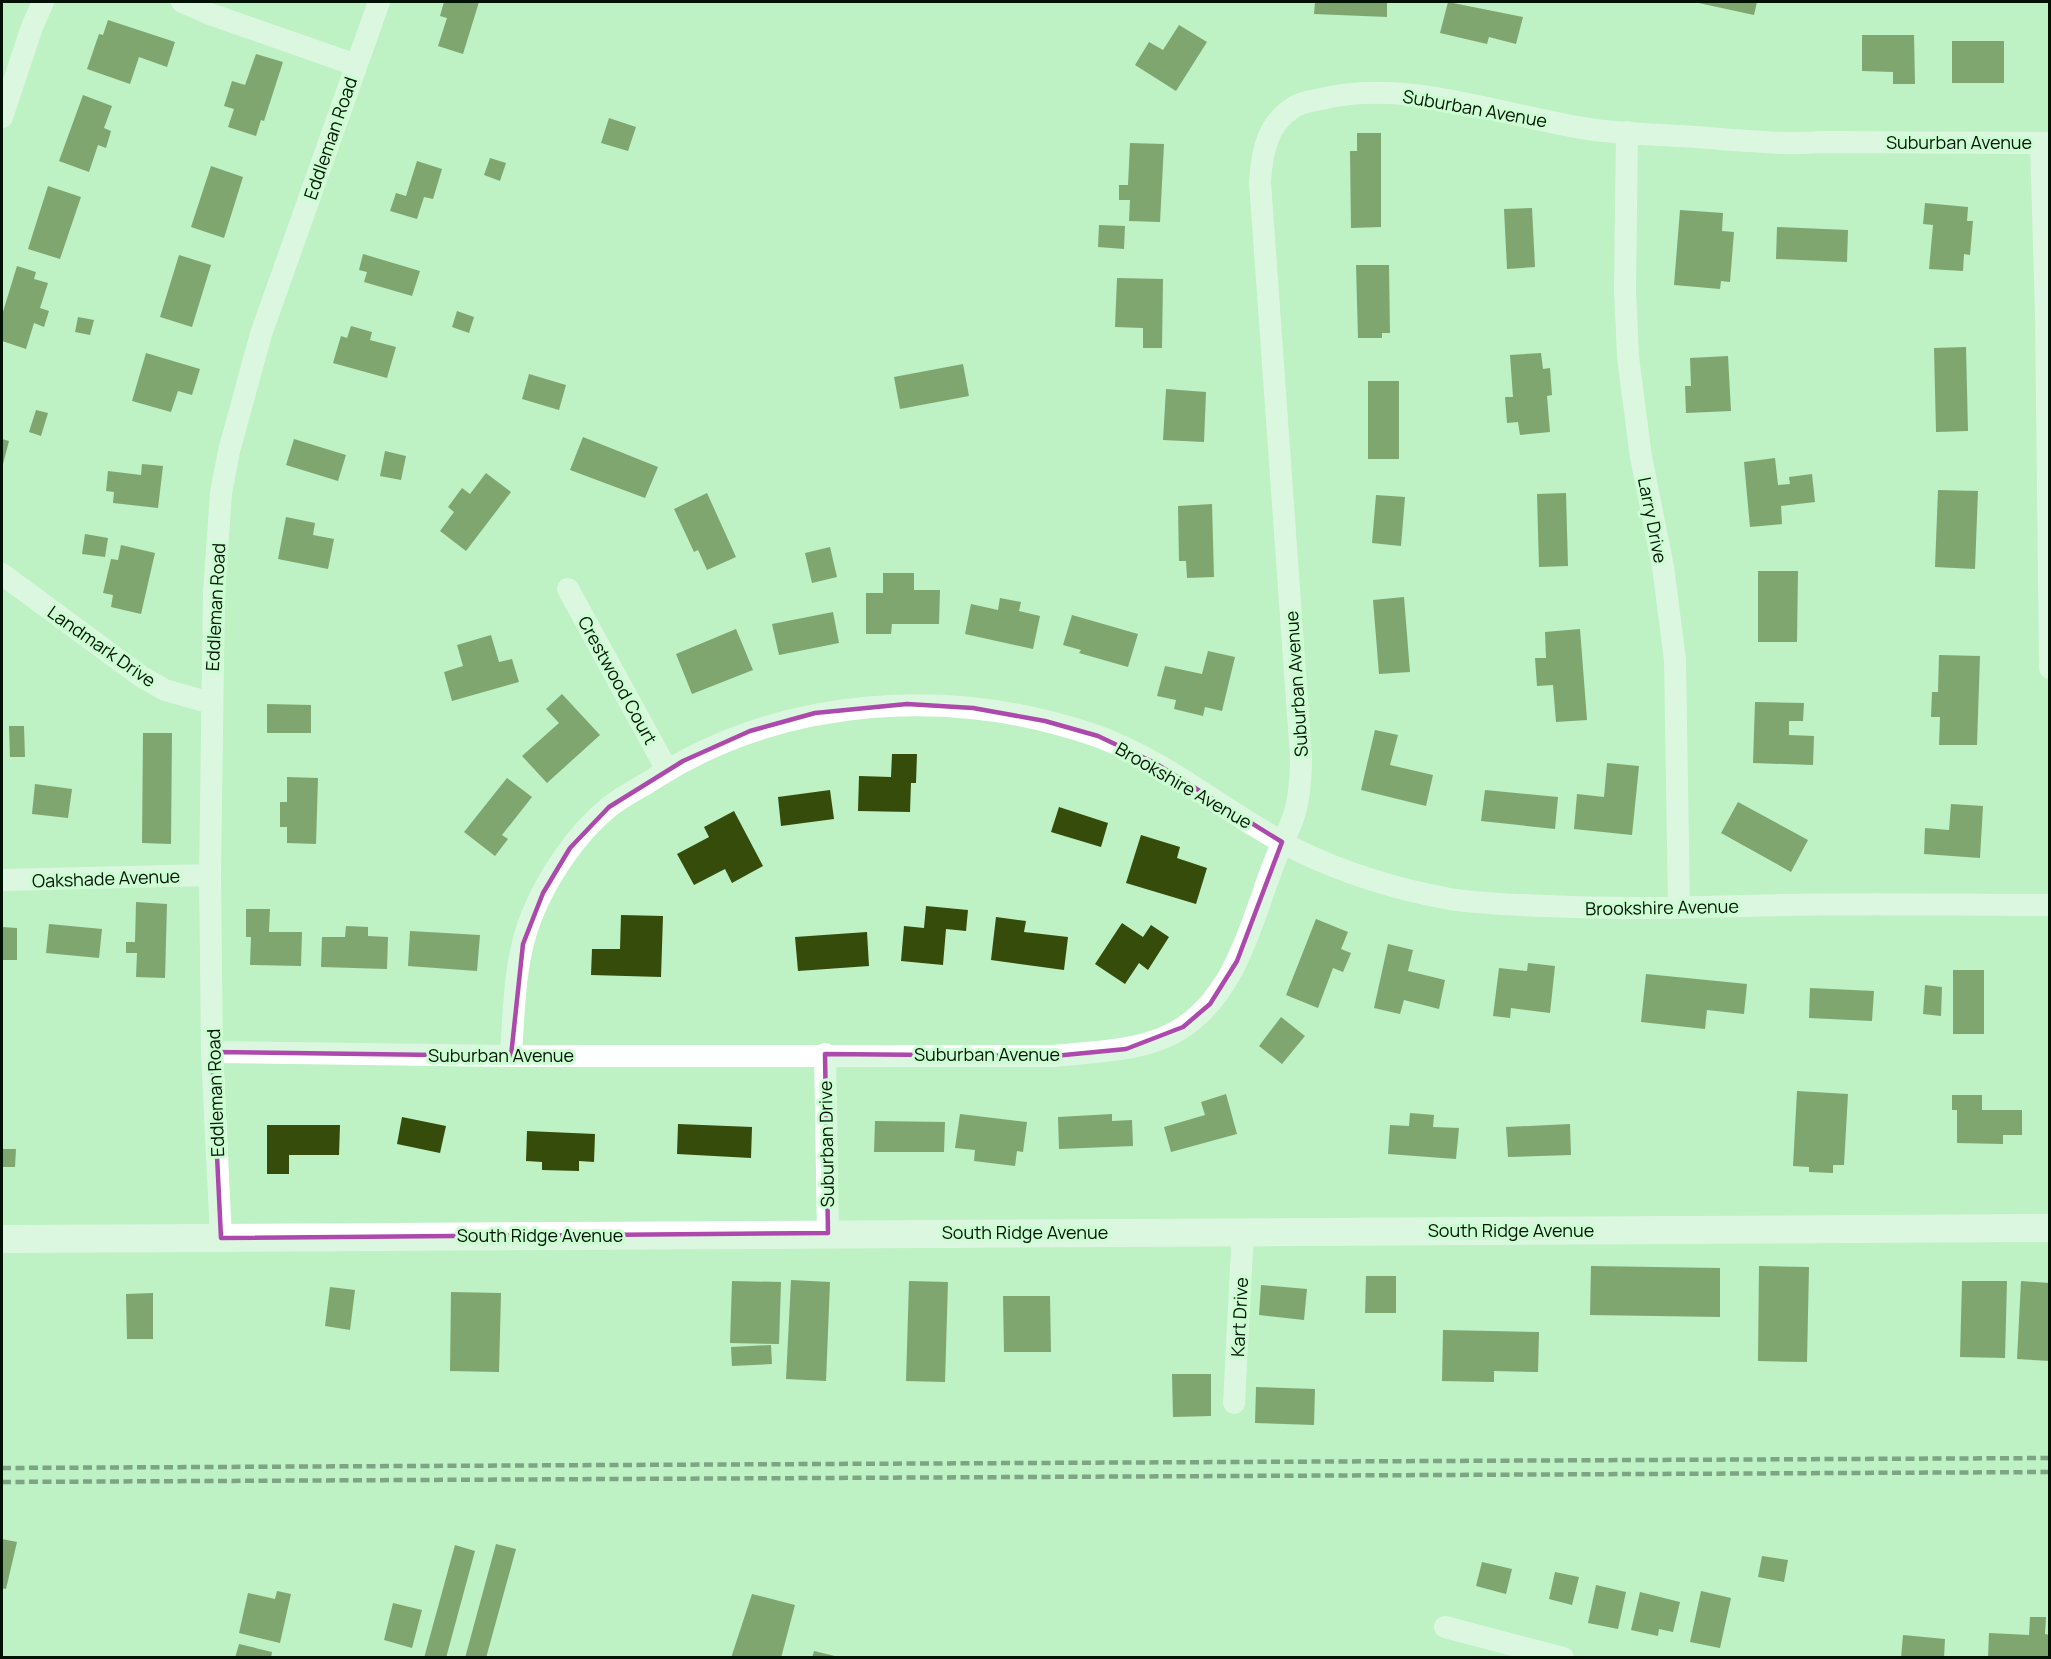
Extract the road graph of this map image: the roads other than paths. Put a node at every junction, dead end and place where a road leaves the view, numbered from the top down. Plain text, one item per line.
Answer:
1 (43, 2) edge
2 (182, 2) edge
3 (379, 2) edge
4 (356, 64) junction
5 (2, 117) edge
6 (1627, 132) junction
7 (2045, 143) edge
8 (2, 574) edge
9 (568, 589) dead end
10 (2049, 668) edge
11 (211, 703) junction
12 (668, 770) junction
13 (1282, 842) junction
14 (210, 875) junction
15 (2, 880) edge
16 (2049, 905) edge
17 (1679, 908) junction
18 (212, 1052) junction
19 (825, 1054) junction
20 (511, 1056) junction
21 (2049, 1228) edge
22 (1243, 1232) junction
23 (828, 1233) junction
24 (221, 1238) junction
25 (2, 1239) edge
26 (1234, 1403) dead end
27 (1445, 1627) dead end
28 (1563, 1658) edge

1 - 5 street
2 - 4 street
3 - 4 street, Eddleman Road
4 - 11 street, Eddleman Road
6 - 7 street, Suburban Avenue
6 - 13 street, Suburban Avenue
6 - 17 street, Larry Drive
7 - 10 street
8 - 11 street, Landmark Drive
9 - 12 street, Crestwood Court
11 - 14 street, Eddleman Road
12 - 13 street, Brookshire Avenue
12 - 20 street, Brookshire Avenue
13 - 17 street, Brookshire Avenue
13 - 19 street, Suburban Avenue
14 - 15 street, Oakshade Avenue
14 - 18 street, Eddleman Road
16 - 17 street, Brookshire Avenue
18 - 20 street, Suburban Avenue
18 - 24 street, Eddleman Road
19 - 20 street, Suburban Avenue
19 - 23 street, Suburban Drive
21 - 22 street, South Ridge Avenue
22 - 23 street, South Ridge Avenue
22 - 26 street, Kart Drive
23 - 24 street, South Ridge Avenue
24 - 25 street, South Ridge Avenue
27 - 28 street

